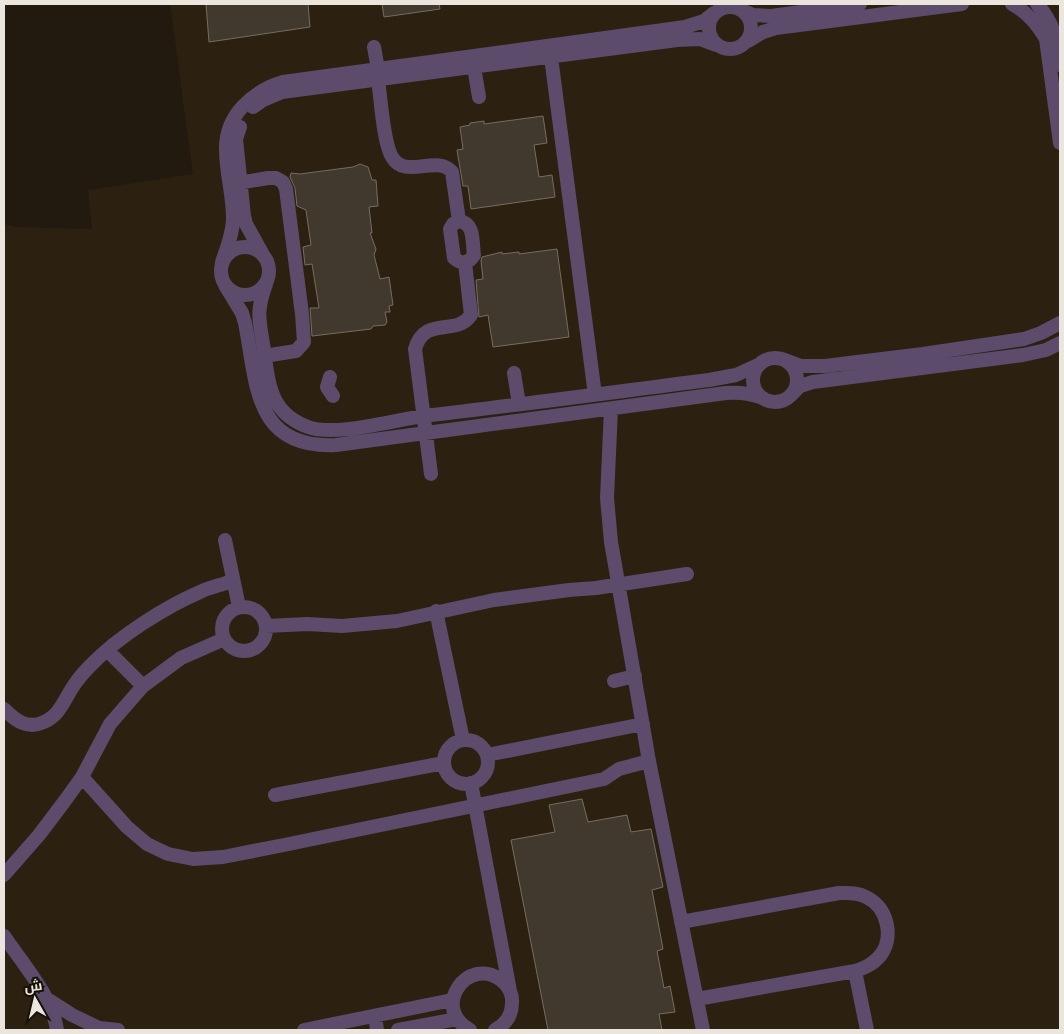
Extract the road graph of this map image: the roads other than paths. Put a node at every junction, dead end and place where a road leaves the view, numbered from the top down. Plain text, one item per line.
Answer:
1 (860, 4) edge
2 (962, 4) edge
3 (1012, 4) edge
4 (1037, 4) edge
5 (741, 10) junction
6 (714, 13) junction
7 (748, 41) junction
8 (716, 45) junction
9 (374, 47) dead end
10 (551, 57) junction
11 (1060, 64) edge
12 (474, 67) junction
13 (378, 74) junction
14 (479, 97) dead end
15 (1060, 143) edge
16 (235, 184) junction
17 (459, 221) junction
18 (262, 253) junction
19 (222, 262) junction
20 (465, 263) junction
21 (224, 284) junction
22 (266, 284) junction
23 (1060, 324) edge
24 (1060, 343) edge
25 (264, 356) junction
26 (784, 360) junction
27 (760, 364) junction
28 (514, 373) dead end
29 (330, 377) dead end
30 (595, 394) junction
31 (333, 396) dead end
32 (790, 396) junction
33 (763, 398) junction
34 (519, 404) junction
35 (611, 409) junction
36 (423, 416) junction
37 (426, 433) junction
38 (430, 474) dead end
39 (225, 540) dead end
40 (687, 574) dead end
41 (232, 581) junction
42 (618, 584) junction
43 (239, 607) junction
44 (436, 612) junction
45 (266, 626) junction
46 (224, 639) junction
47 (108, 650) junction
48 (635, 676) junction
49 (614, 681) dead end
50 (143, 686) junction
51 (4, 709) edge
52 (643, 724) junction
53 (463, 740) junction
54 (487, 755) junction
55 (649, 761) junction
56 (444, 763) junction
57 (82, 777) junction
58 (471, 783) junction
59 (275, 795) dead end
60 (476, 806) junction
61 (4, 875) edge
62 (682, 922) junction
63 (4, 936) edge
64 (855, 971) junction
65 (510, 991) junction
66 (47, 998) junction
67 (697, 999) junction
68 (452, 1000) junction
69 (512, 1011) junction
70 (375, 1016) junction
71 (457, 1019) junction
72 (325, 1028) edge
73 (94, 1029) edge
74 (57, 1030) edge
75 (118, 1030) edge
76 (304, 1030) edge
77 (377, 1030) edge
78 (398, 1030) edge
79 (470, 1030) edge
80 (495, 1030) edge
81 (516, 1030) edge
82 (703, 1030) edge
83 (867, 1030) edge

1 - 5 lane
2 - 7 lane
3 - 15 lane
4 - 11 lane
5 - 6 lane
5 - 7 lane
6 - 8 lane
6 - 13 lane
7 - 8 lane
8 - 10 lane
9 - 13 lane
10 - 12 lane
10 - 30 lane
12 - 13 lane
12 - 14 lane
13 - 16 lane
13 - 17 lane
16 - 18 lane
16 - 19 lane
16 - 25 lane
17 - 20 lane
17 - 20 lane
18 - 19 lane
18 - 22 lane
19 - 21 lane
20 - 36 lane
21 - 22 lane
21 - 37 lane
22 - 25 lane
23 - 26 lane
24 - 32 lane
25 - 36 lane
26 - 27 lane
26 - 32 lane
27 - 30 lane
27 - 33 lane
28 - 34 lane
29 - 31 lane
30 - 34 lane
32 - 33 lane
33 - 35 lane
34 - 36 lane
35 - 37 lane
35 - 42 lane
36 - 37 lane
37 - 38 lane
39 - 41 lane
40 - 42 lane
41 - 43 lane
41 - 47 lane
42 - 44 lane
42 - 48 lane
43 - 45 lane
43 - 46 lane
44 - 45 lane
44 - 53 lane
45 - 46 lane
46 - 50 lane
47 - 50 lane
47 - 51 lane
48 - 49 lane
48 - 52 lane
50 - 57 lane
52 - 54 lane
52 - 55 lane
53 - 54 lane
53 - 56 lane
54 - 58 lane
55 - 60 lane
55 - 62 lane
56 - 58 lane
56 - 59 lane
57 - 60 lane
57 - 61 lane
58 - 60 lane
60 - 65 lane
62 - 64 lane
62 - 67 lane
63 - 66 lane
64 - 67 lane
64 - 83 lane
65 - 68 lane
65 - 69 lane
66 - 73 lane
66 - 74 lane
67 - 82 lane
68 - 70 lane
68 - 71 lane
69 - 80 lane
69 - 81 lane
70 - 72 lane
70 - 77 lane
71 - 78 lane
71 - 79 lane
72 - 76 lane
73 - 75 lane

